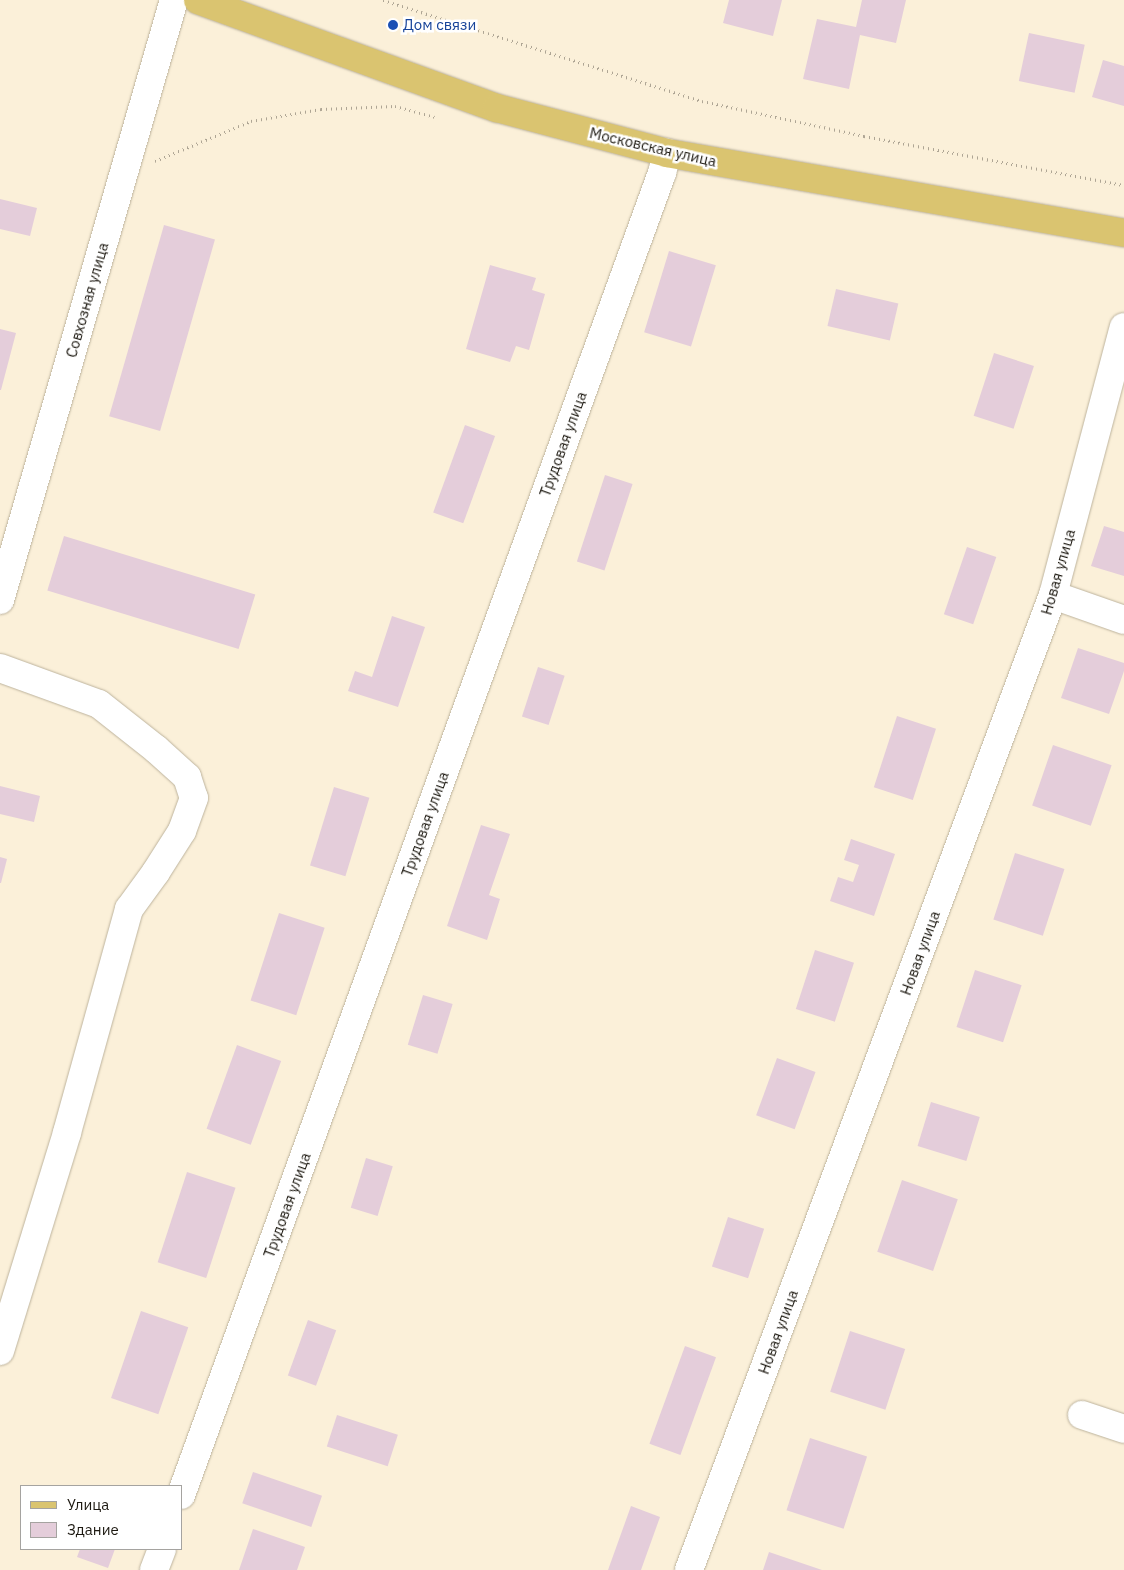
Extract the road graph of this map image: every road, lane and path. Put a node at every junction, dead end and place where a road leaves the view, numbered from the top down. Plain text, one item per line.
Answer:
1 (174, 0) edge
2 (198, 0) edge
3 (383, 0) edge
4 (667, 153) junction
5 (1124, 185) edge
6 (1124, 233) edge
7 (1124, 327) edge
8 (1053, 595) junction
9 (0, 600) edge
10 (1124, 620) edge
11 (0, 668) edge
12 (0, 1352) edge
13 (1082, 1415) dead end
14 (1124, 1429) edge
15 (182, 1492) edge
16 (162, 1550) edge
17 (154, 1570) edge
18 (690, 1570) edge

1 - 9 street, Совхозная улица
2 - 4 main road, Московская улица
3 - 5 path
4 - 6 main road, Московская улица
4 - 15 street, Трудовая улица
7 - 8 street, Новая улица
8 - 10 street
8 - 18 street, Новая улица
11 - 12 street
13 - 14 street
16 - 17 street

